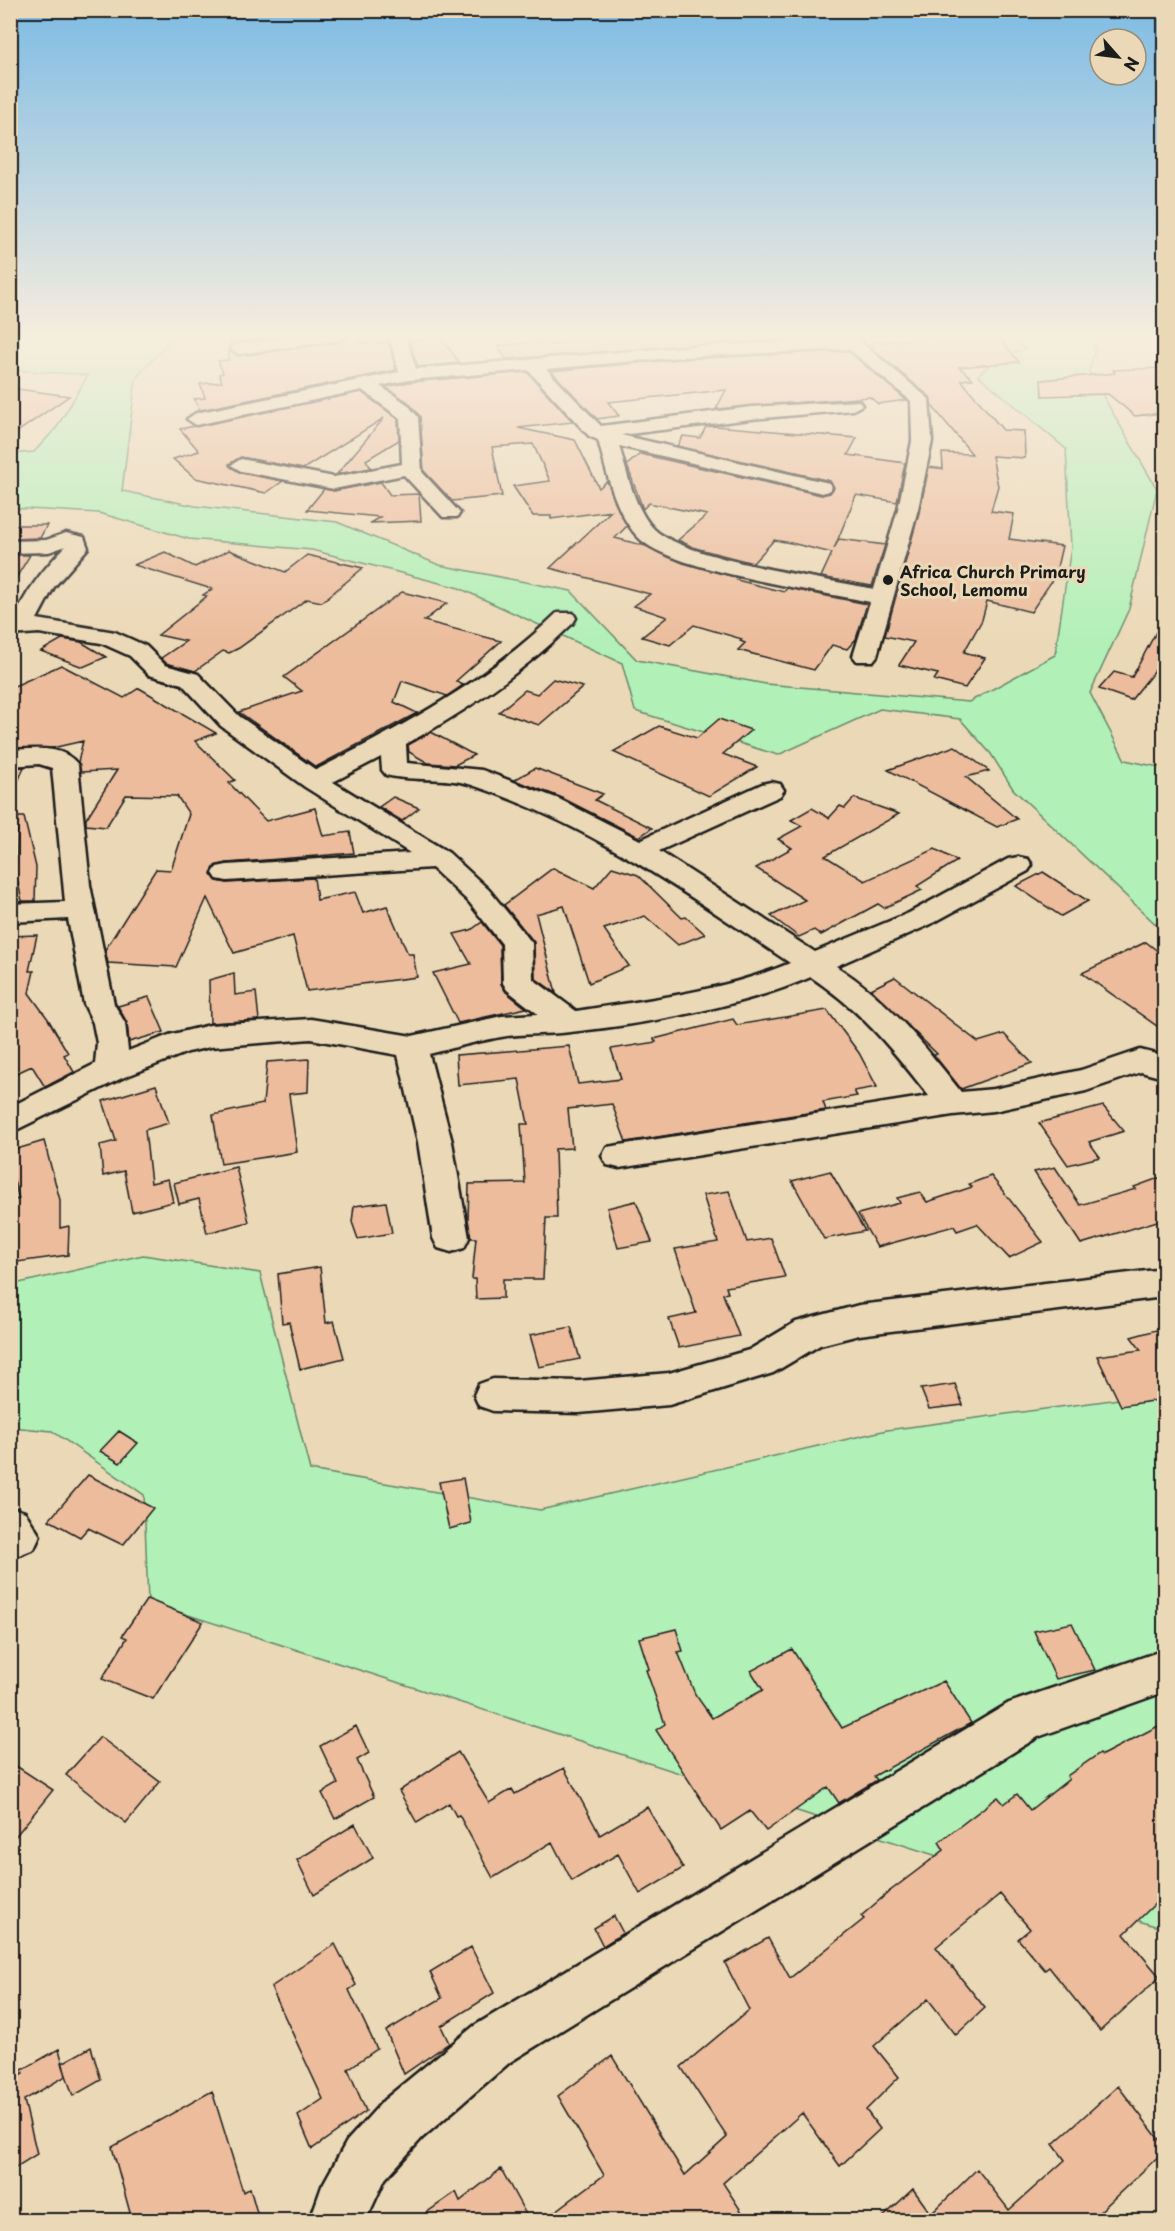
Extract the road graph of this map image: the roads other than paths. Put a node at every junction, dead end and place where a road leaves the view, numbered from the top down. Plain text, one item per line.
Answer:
1 (410, 439) edge
2 (603, 439) edge
3 (622, 439) edge
4 (922, 439) edge
5 (241, 465) dead end
6 (411, 468) junction
7 (822, 487) dead end
8 (450, 513) dead end
9 (10, 547) edge
10 (884, 598) junction
11 (565, 618) dead end
12 (16, 627) edge
13 (865, 656) dead end
14 (393, 740) junction
15 (10, 758) edge
16 (314, 780) junction
17 (771, 790) dead end
18 (639, 850) junction
19 (440, 859) junction
20 (1018, 865) dead end
21 (227, 873) dead end
22 (81, 910) junction
23 (10, 913) edge
24 (813, 965) junction
25 (570, 1022) junction
26 (412, 1047) junction
27 (112, 1057) junction
28 (1164, 1067) edge
29 (953, 1104) junction
30 (10, 1121) edge
31 (619, 1156) dead end
32 (451, 1238) dead end
33 (1164, 1283) edge
34 (493, 1395) dead end
35 (1164, 1671) edge
36 (338, 2220) edge

1 - 6 street
2 - 10 street
3 - 7 street
4 - 10 street
5 - 6 street
6 - 8 street
9 - 12 street
10 - 13 street
11 - 14 street
12 - 16 street
14 - 16 street
14 - 18 street
15 - 22 street
16 - 19 street
17 - 18 street
18 - 24 street
19 - 21 street
19 - 25 street
20 - 24 street
22 - 23 street
22 - 27 street
24 - 25 street
24 - 29 street
25 - 26 street
26 - 27 street
26 - 32 street
27 - 30 street
28 - 29 street
29 - 31 street
33 - 34 street
35 - 36 street

